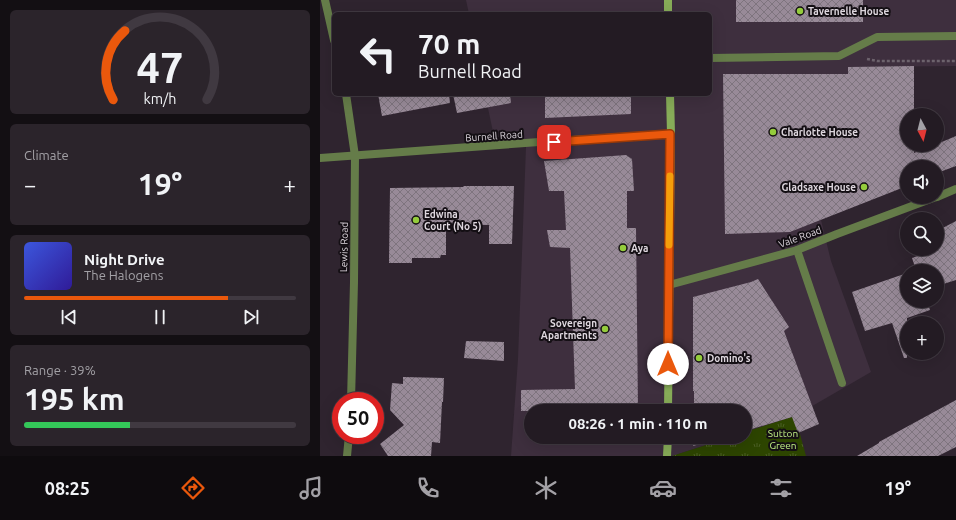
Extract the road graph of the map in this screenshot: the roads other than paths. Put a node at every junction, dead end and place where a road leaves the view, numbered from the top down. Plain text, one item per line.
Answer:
1 (325, 0) edge
2 (668, 0) edge
3 (668, 12) edge
4 (332, 31) edge
5 (956, 36) edge
6 (712, 58) edge
7 (346, 96) edge
8 (670, 96) edge
9 (670, 134) junction
10 (355, 156) junction
11 (320, 158) edge
12 (956, 189) edge
13 (944, 194) edge
14 (917, 204) edge
15 (797, 250) junction
16 (669, 285) junction
17 (842, 383) dead end
18 (351, 392) edge
19 (668, 404) edge
20 (348, 444) edge
21 (668, 444) edge
22 (347, 456) edge
23 (667, 456) edge

1 - 4 street
2 - 3 main road
5 - 6 street
7 - 10 street, Lewis Road
8 - 9 main road
9 - 10 street, Burnell Road
9 - 16 main road
10 - 11 street, Burnell Road
10 - 18 street, Lewis Road
12 - 13 street, Vale Road
14 - 15 street, Vale Road
15 - 16 street, Vale Road
15 - 17 street
16 - 19 main road
20 - 22 street
21 - 23 main road

